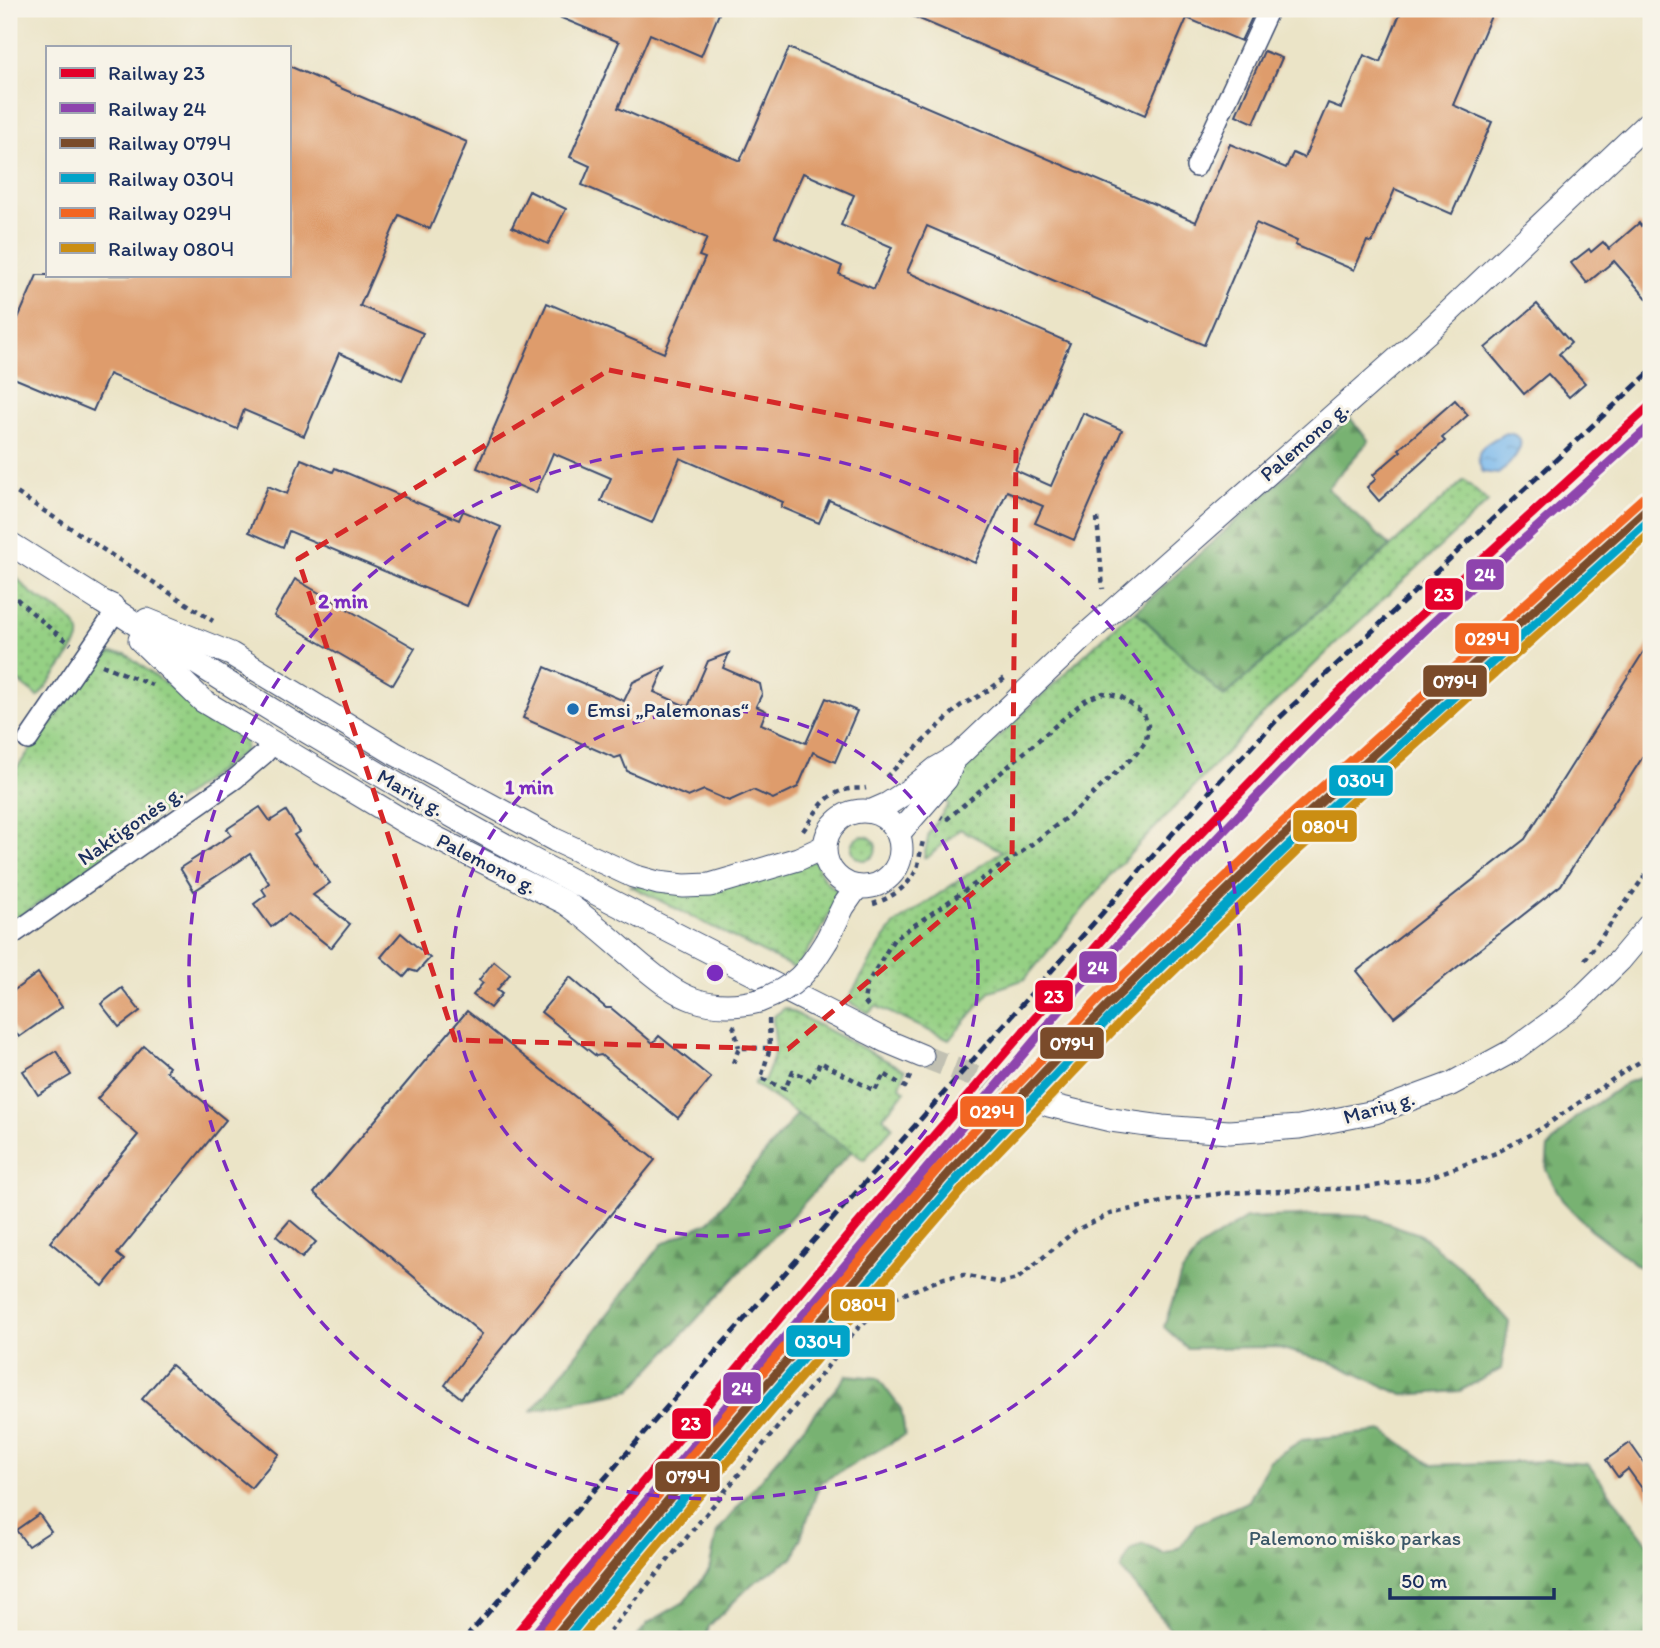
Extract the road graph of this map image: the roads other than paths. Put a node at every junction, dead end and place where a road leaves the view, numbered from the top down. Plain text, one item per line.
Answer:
1 (1269, 9) edge
2 (1651, 120) edge
3 (1196, 167) dead end
4 (9, 543) edge
5 (107, 608) junction
6 (28, 740) dead end
7 (273, 744) junction
8 (954, 759) junction
9 (872, 811) junction
10 (899, 834) junction
11 (824, 847) junction
12 (862, 896) junction
13 (1651, 923) edge
14 (9, 937) edge
15 (919, 1063) tunnel mouth
16 (1049, 1105) tunnel mouth

1 - 3 street
2 - 8 street, Palemono g.
4 - 5 street, Palemono g.
5 - 6 street
5 - 7 street, Palemono g.
5 - 11 street, Palemono g.
5 - 15 street, Marių g.
7 - 12 street, Palemono g., bridge
7 - 14 street, Naktigonės g.
8 - 9 street, Palemono g.
8 - 10 street, Palemono g.
9 - 10 street
9 - 11 street, Palemono g.
10 - 12 street
11 - 12 street
13 - 16 street, Marių g.

